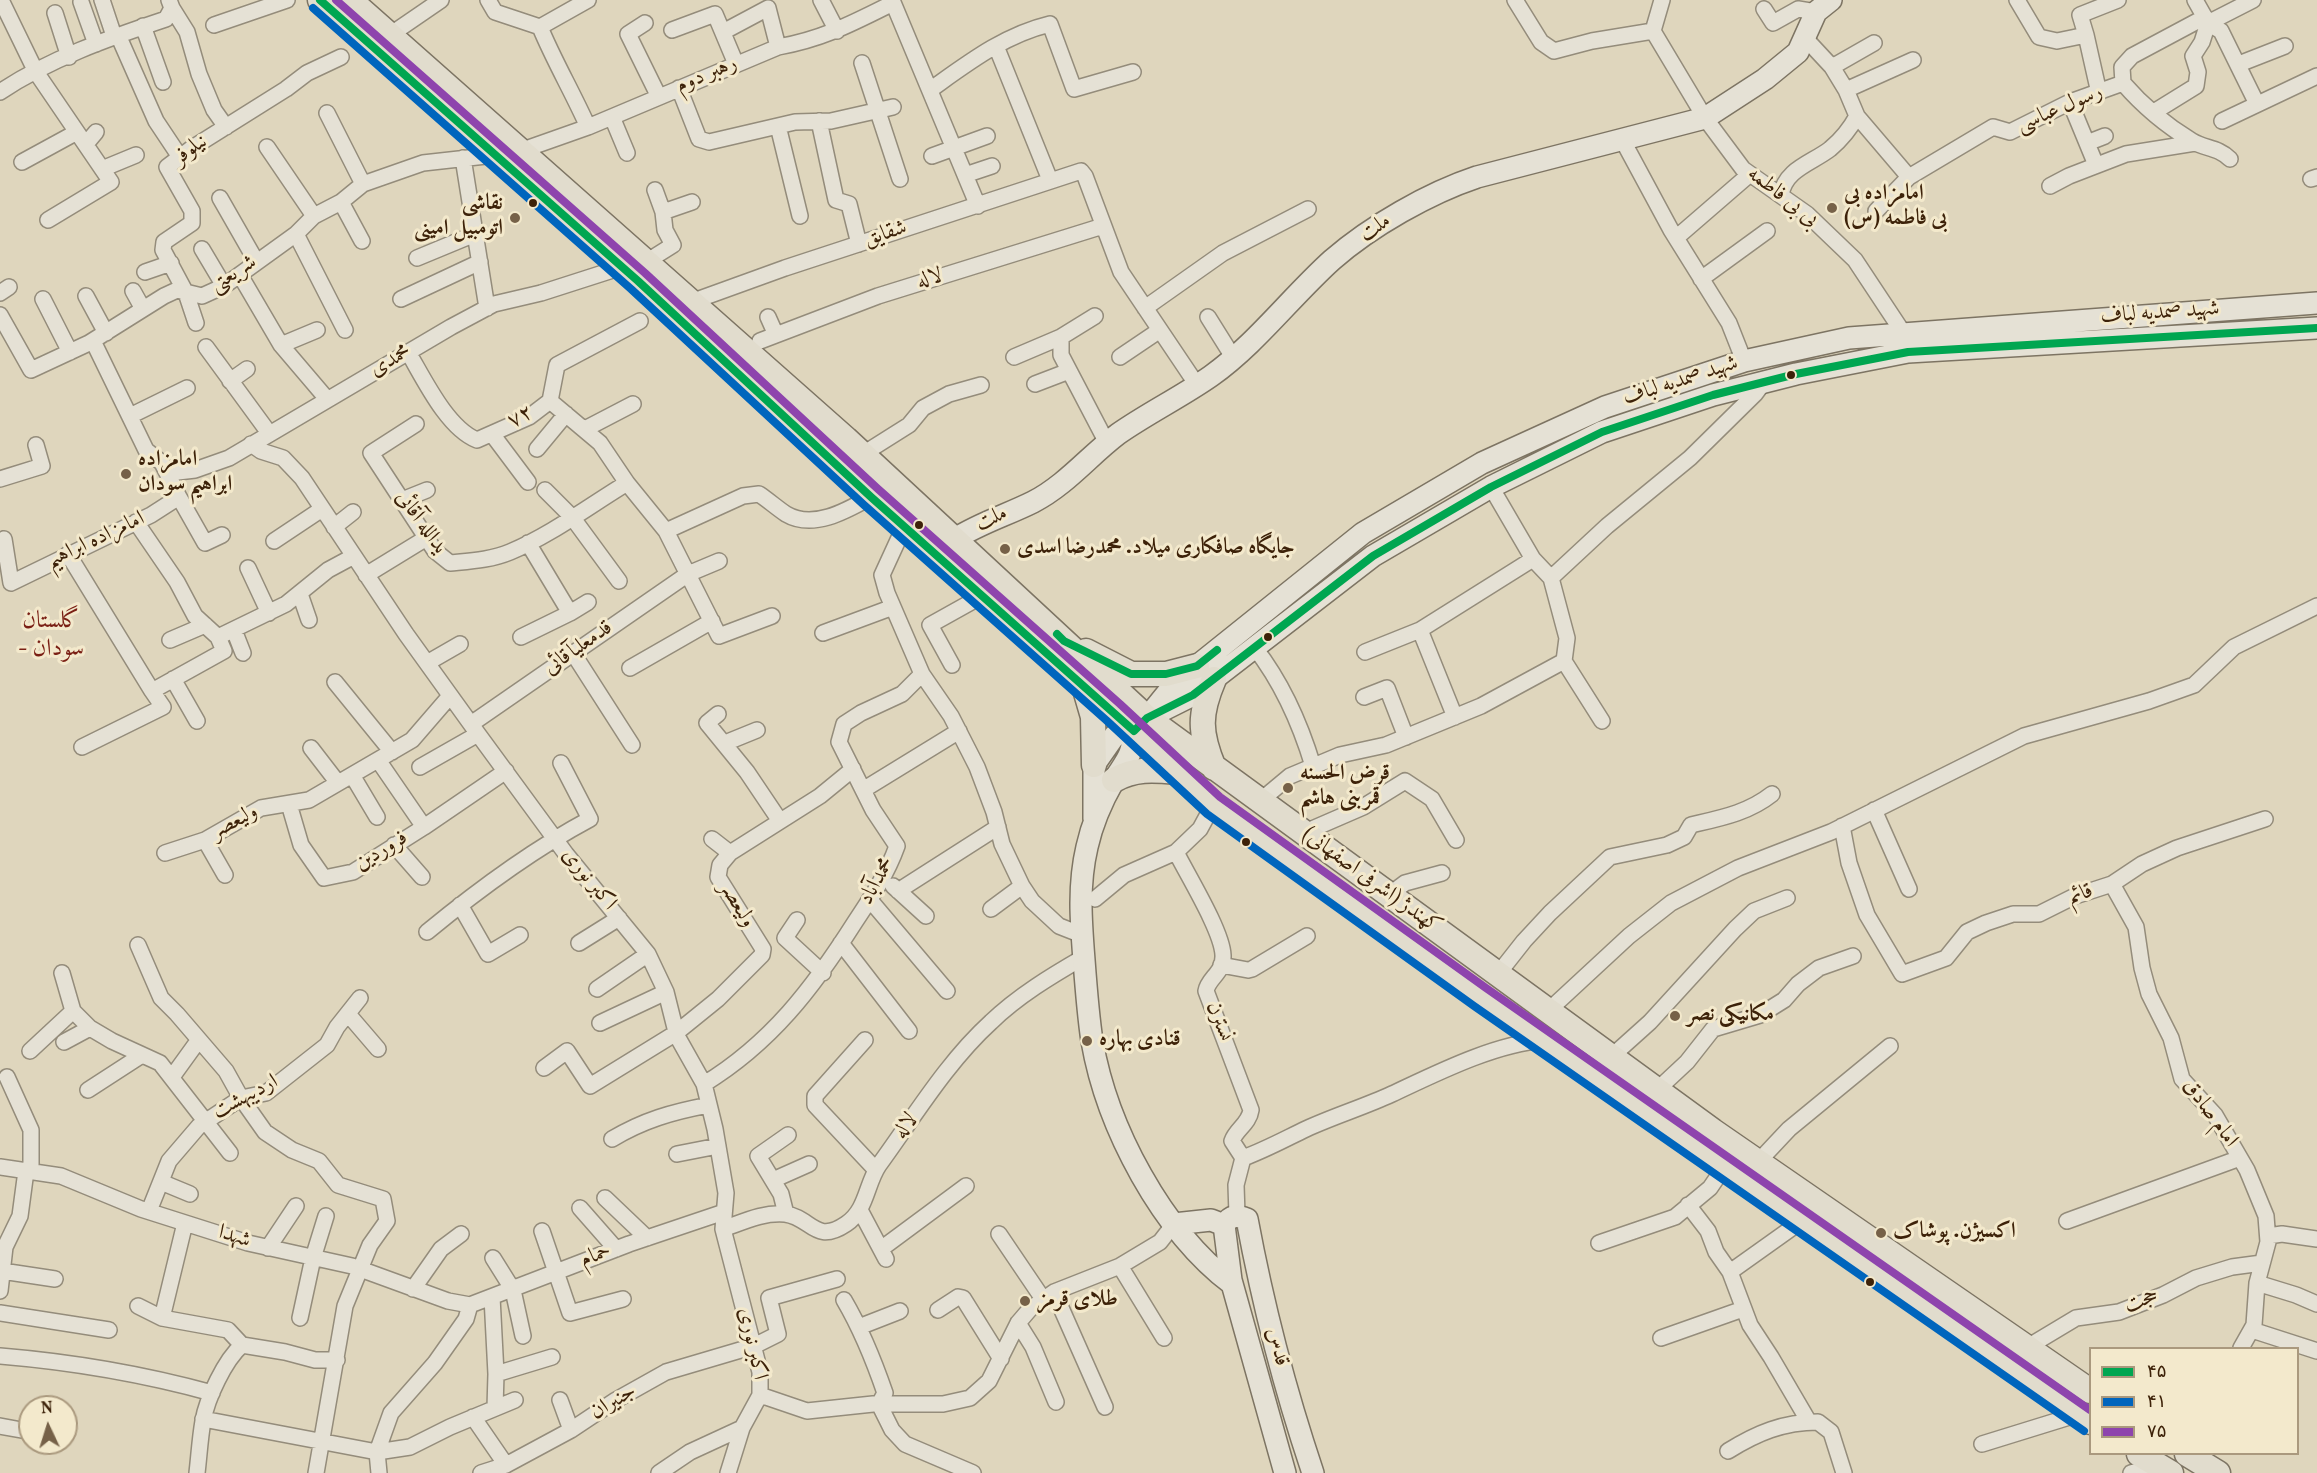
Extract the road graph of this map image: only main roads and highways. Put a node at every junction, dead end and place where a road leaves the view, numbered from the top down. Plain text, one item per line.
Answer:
1 (320, 0) edge
2 (350, 0) edge
3 (1810, 5) edge
4 (2317, 303) edge
5 (2317, 328) edge
6 (1991, 337) junction
7 (955, 538) junction
8 (1272, 606) junction
9 (1287, 623) junction
10 (1064, 641) junction
11 (1206, 672) junction
12 (1084, 686) junction
13 (1140, 724) junction
14 (1094, 765) junction
15 (1214, 768) junction
16 (1178, 772) junction
17 (1114, 780) junction
18 (1094, 819) junction
19 (1236, 1220) junction
20 (1174, 1224) junction
21 (1863, 1248) junction
22 (1232, 1284) junction
23 (2089, 1391) edge
24 (2085, 1418) edge
25 (2190, 1455) edge
26 (2213, 1464) edge
27 (1285, 1473) edge
28 (1313, 1473) edge

1 - 12 main road, کهندژ (اشرفی اصفهانی)
2 - 7 main road, کهندژ (اشرفی اصفهانی)
3 - 7 main road, ملت
4 - 6 main road, شهید صمدیه لباف
5 - 6 main road, شهید صمدیه لباف
6 - 8 main road, شهید صمدیه لباف
6 - 9 main road, شهید صمدیه لباف
7 - 10 main road, کهندژ (اشرفی اصفهانی)
8 - 9 main road
8 - 11 main road, شهید صمدیه لباف
9 - 11 main road, شهید صمدیه لباف
10 - 11 main road
10 - 13 main road, کهندژ (اشرفی اصفهانی)
11 - 13 main road, شهید صمدیه لباف
11 - 15 main road
12 - 13 main road, کهندژ (اشرفی اصفهانی)
12 - 14 main road
13 - 14 main road, شهید صمدیه لباف
13 - 15 main road, کهندژ (اشرفی اصفهانی)
13 - 16 main road, کهندژ (اشرفی اصفهانی)
13 - 17 main road
14 - 18 main road
15 - 21 main road, کهندژ (اشرفی اصفهانی)
16 - 17 main road
16 - 21 main road, کهندژ (اشرفی اصفهانی)
17 - 18 main road
18 - 20 main road
19 - 20 main road
19 - 22 main road, قدس
19 - 28 main road, قدس
20 - 22 main road
21 - 23 main road, کهندژ (اشرفی اصفهانی)
21 - 24 main road, کهندژ (اشرفی اصفهانی)
22 - 27 main road, قدس
25 - 26 main road

